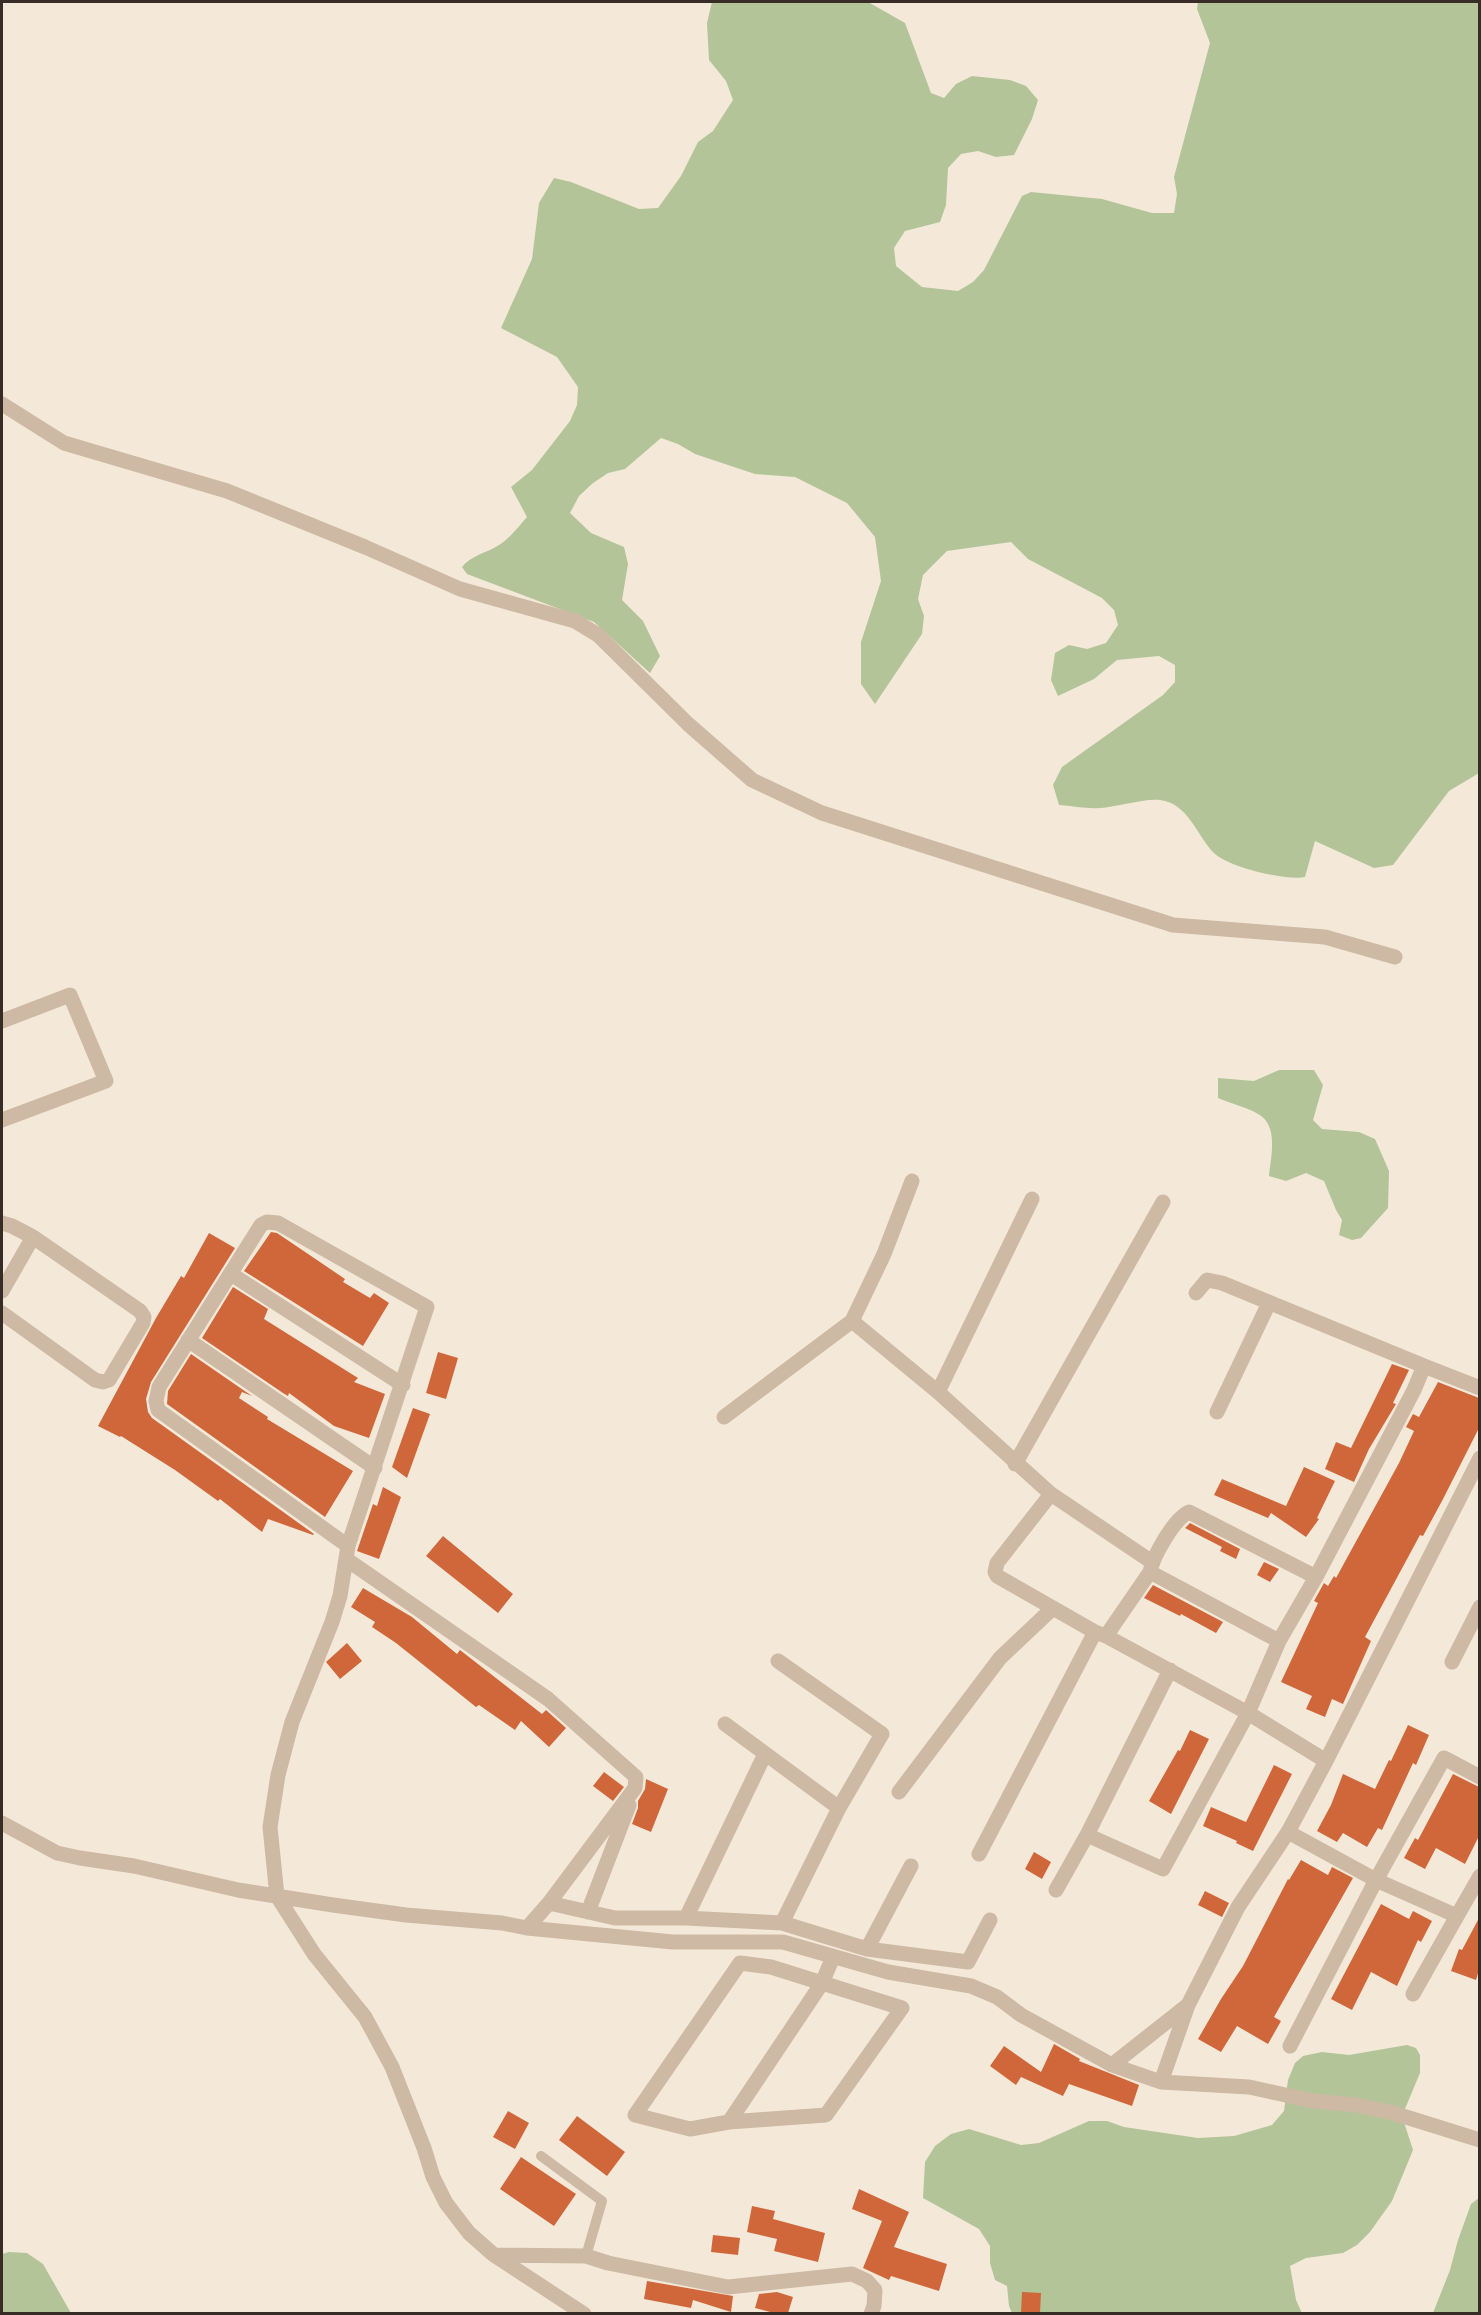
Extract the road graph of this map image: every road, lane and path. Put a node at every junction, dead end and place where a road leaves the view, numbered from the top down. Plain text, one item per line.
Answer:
1 (2, 404) edge
2 (1395, 957) dead end
3 (2, 1021) edge
4 (2, 1120) edge
5 (912, 1181) dead end
6 (1032, 1199) dead end
7 (1163, 1202) dead end
8 (2, 1223) edge
9 (33, 1237) junction
10 (231, 1274) junction
11 (2, 1291) edge
12 (1196, 1293) dead end
13 (1269, 1303) junction
14 (2, 1313) edge
15 (852, 1321) junction
16 (188, 1340) junction
17 (1424, 1366) junction
18 (403, 1385) junction
19 (1479, 1388) edge
20 (938, 1392) junction
21 (1217, 1412) dead end
22 (724, 1418) dead end
23 (1479, 1458) edge
24 (1015, 1464) junction
25 (375, 1468) junction
26 (1051, 1494) junction
27 (347, 1552) junction
28 (1151, 1567) junction
29 (1316, 1577) junction
30 (1479, 1607) edge
31 (1053, 1608) junction
32 (1101, 1634) junction
33 (1279, 1641) junction
34 (778, 1661) dead end
35 (1452, 1662) dead end
36 (1170, 1670) junction
37 (1248, 1713) junction
38 (725, 1724) dead end
39 (765, 1754) junction
40 (1326, 1761) junction
41 (1479, 1777) edge
42 (635, 1788) junction
43 (899, 1792) dead end
44 (839, 1808) junction
45 (2, 1823) edge
46 (1288, 1832) junction
47 (1087, 1835) junction
48 (979, 1854) dead end
49 (911, 1866) dead end
50 (1479, 1876) edge
51 (1376, 1880) junction
52 (1056, 1890) dead end
53 (277, 1896) junction
54 (549, 1903) junction
55 (588, 1912) junction
56 (1456, 1916) junction
57 (686, 1918) junction
58 (990, 1920) dead end
59 (782, 1923) junction
60 (527, 1928) junction
61 (867, 1949) junction
62 (833, 1957) junction
63 (822, 1983) junction
64 (1413, 1995) dead end
65 (1188, 2005) junction
66 (1290, 2046) dead end
67 (1112, 2065) junction
68 (1161, 2082) junction
69 (729, 2122) junction
70 (1479, 2140) edge
71 (541, 2156) dead end
72 (494, 2254) junction
73 (586, 2256) junction
74 (584, 2313) edge
75 (871, 2313) edge

1 - 2 street
3 - 4 street
5 - 15 street
6 - 20 street
7 - 24 street
8 - 9 street
9 - 11 street
9 - 14 street
10 - 16 street
10 - 18 street
10 - 18 street
12 - 13 street
13 - 17 street
13 - 21 street
15 - 20 street
15 - 22 street
16 - 25 street
16 - 27 street
17 - 19 street
17 - 29 street
18 - 25 street
20 - 24 street
23 - 40 street
24 - 26 street
25 - 27 street
26 - 28 street
26 - 31 street
27 - 42 street
27 - 53 street
28 - 29 street
28 - 32 street
28 - 33 street
29 - 33 street
30 - 35 street
31 - 32 street
31 - 43 street
32 - 36 street
32 - 48 street
33 - 37 street
34 - 44 street
36 - 37 street
36 - 47 street
37 - 40 street
37 - 47 street
38 - 39 street
39 - 44 street
39 - 57 street
40 - 46 street
41 - 51 street
42 - 54 street
42 - 55 street
44 - 59 street
45 - 53 street
46 - 51 street
46 - 65 street
47 - 52 street
49 - 61 street
50 - 56 street
51 - 56 street
51 - 66 street
53 - 60 street
53 - 72 street
54 - 55 street
54 - 60 street
55 - 57 street
56 - 64 street
57 - 59 street
58 - 61 street
59 - 61 street
60 - 62 street
62 - 63 street
62 - 67 street
63 - 69 street
63 - 69 street
63 - 69 street
65 - 67 street
65 - 68 street
67 - 68 street
68 - 70 street
71 - 73 lane
72 - 73 street
72 - 74 street
73 - 75 street

